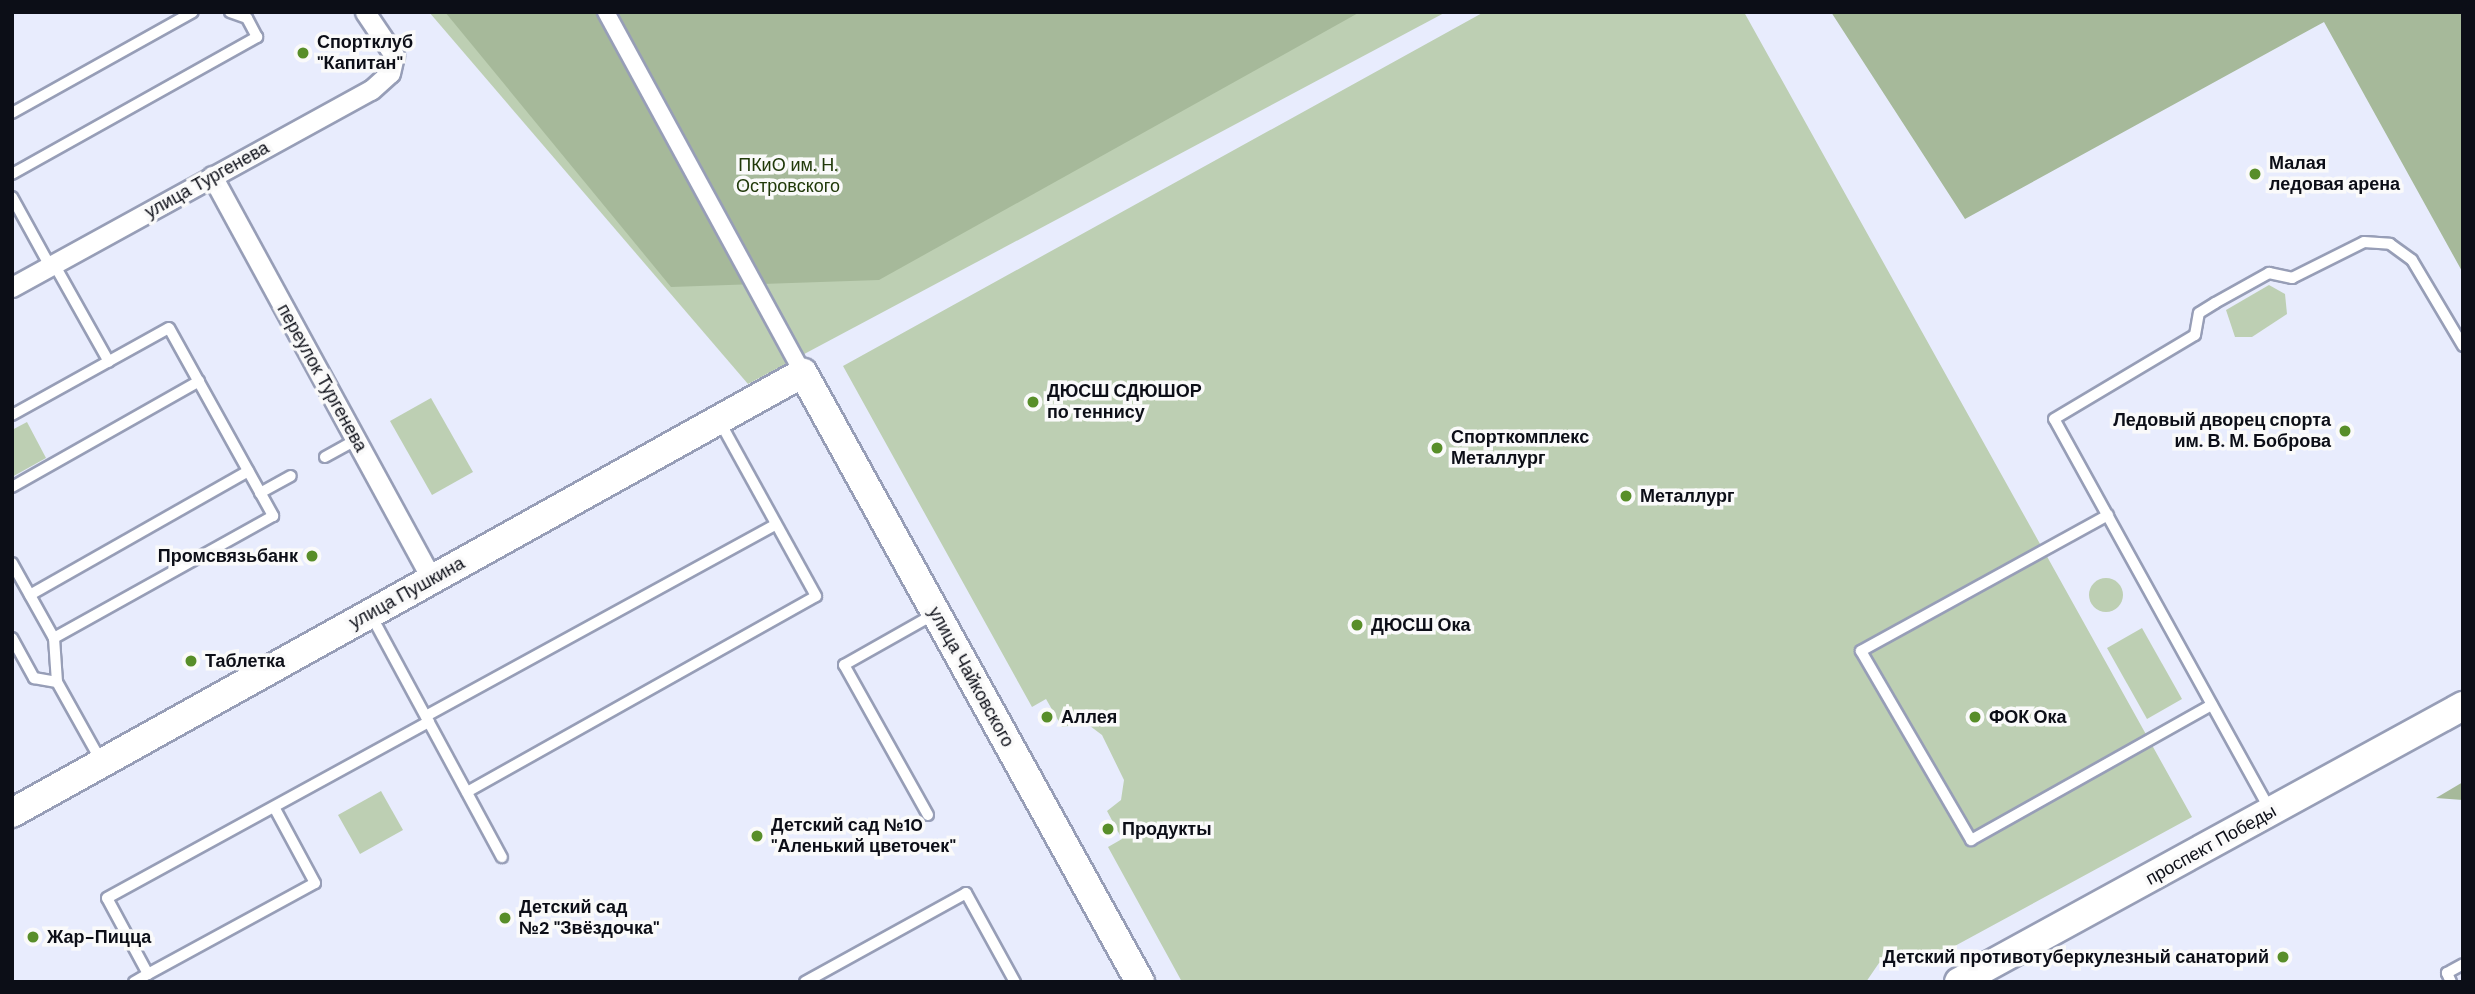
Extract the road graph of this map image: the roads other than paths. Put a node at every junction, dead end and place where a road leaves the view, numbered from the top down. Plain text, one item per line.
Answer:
1 (193, 12) edge
2 (230, 12) edge
3 (365, 12) edge
4 (606, 12) edge
5 (12, 113) edge
6 (12, 174) edge
7 (212, 177) junction
8 (12, 197) edge
9 (52, 265) junction
10 (12, 287) edge
11 (2463, 346) edge
12 (108, 362) junction
13 (803, 373) junction
14 (199, 382) junction
15 (12, 415) edge
16 (719, 419) junction
17 (356, 440) junction
18 (325, 457) dead end
19 (248, 471) junction
20 (291, 476) dead end
21 (12, 486) edge
22 (260, 493) junction
23 (2108, 515) junction
24 (776, 524) junction
25 (12, 563) edge
26 (432, 579) junction
27 (30, 595) junction
28 (370, 614) junction
29 (936, 614) junction
30 (12, 638) edge
31 (54, 638) junction
32 (57, 682) junction
33 (2212, 705) junction
34 (2463, 706) edge
35 (427, 719) junction
36 (102, 763) junction
37 (467, 792) junction
38 (274, 807) junction
39 (2272, 812) junction
40 (12, 813) edge
41 (928, 815) dead end
42 (502, 857) dead end
43 (2463, 964) edge
44 (148, 974) junction
45 (1132, 979) edge
46 (134, 982) edge
47 (805, 982) edge
48 (1016, 982) edge
49 (1959, 982) edge
50 (2451, 982) edge

1 - 5 lane
2 - 6 lane
3 - 7 street, улица Тургенева
4 - 13 street
7 - 9 street, улица Тургенева
7 - 17 street, переулок Тургенева
8 - 9 lane
9 - 10 street, улица Тургенева
9 - 12 lane
11 - 23 lane
12 - 14 lane
12 - 15 lane
13 - 16 main road, улица Пушкина
13 - 29 main road, улица Чайковского
14 - 19 lane
14 - 21 lane
16 - 24 lane
16 - 26 main road, улица Пушкина
17 - 18 lane
17 - 26 street, переулок Тургенева
19 - 22 lane
19 - 27 lane
20 - 22 lane
22 - 31 lane
23 - 33 lane
23 - 33 lane
24 - 35 lane
24 - 37 lane
25 - 27 lane
26 - 28 main road, улица Пушкина
27 - 31 lane
28 - 35 lane
28 - 36 main road, улица Пушкина
29 - 41 lane
29 - 45 main road, улица Чайковского
30 - 32 lane
31 - 32 lane
32 - 36 lane
33 - 39 lane
34 - 39 main road, проспект Победы
35 - 37 lane
35 - 38 lane
36 - 40 main road, улица Пушкина
37 - 42 lane
38 - 44 lane
38 - 44 lane
39 - 49 main road, проспект Победы
43 - 50 lane
44 - 46 lane
47 - 48 lane

